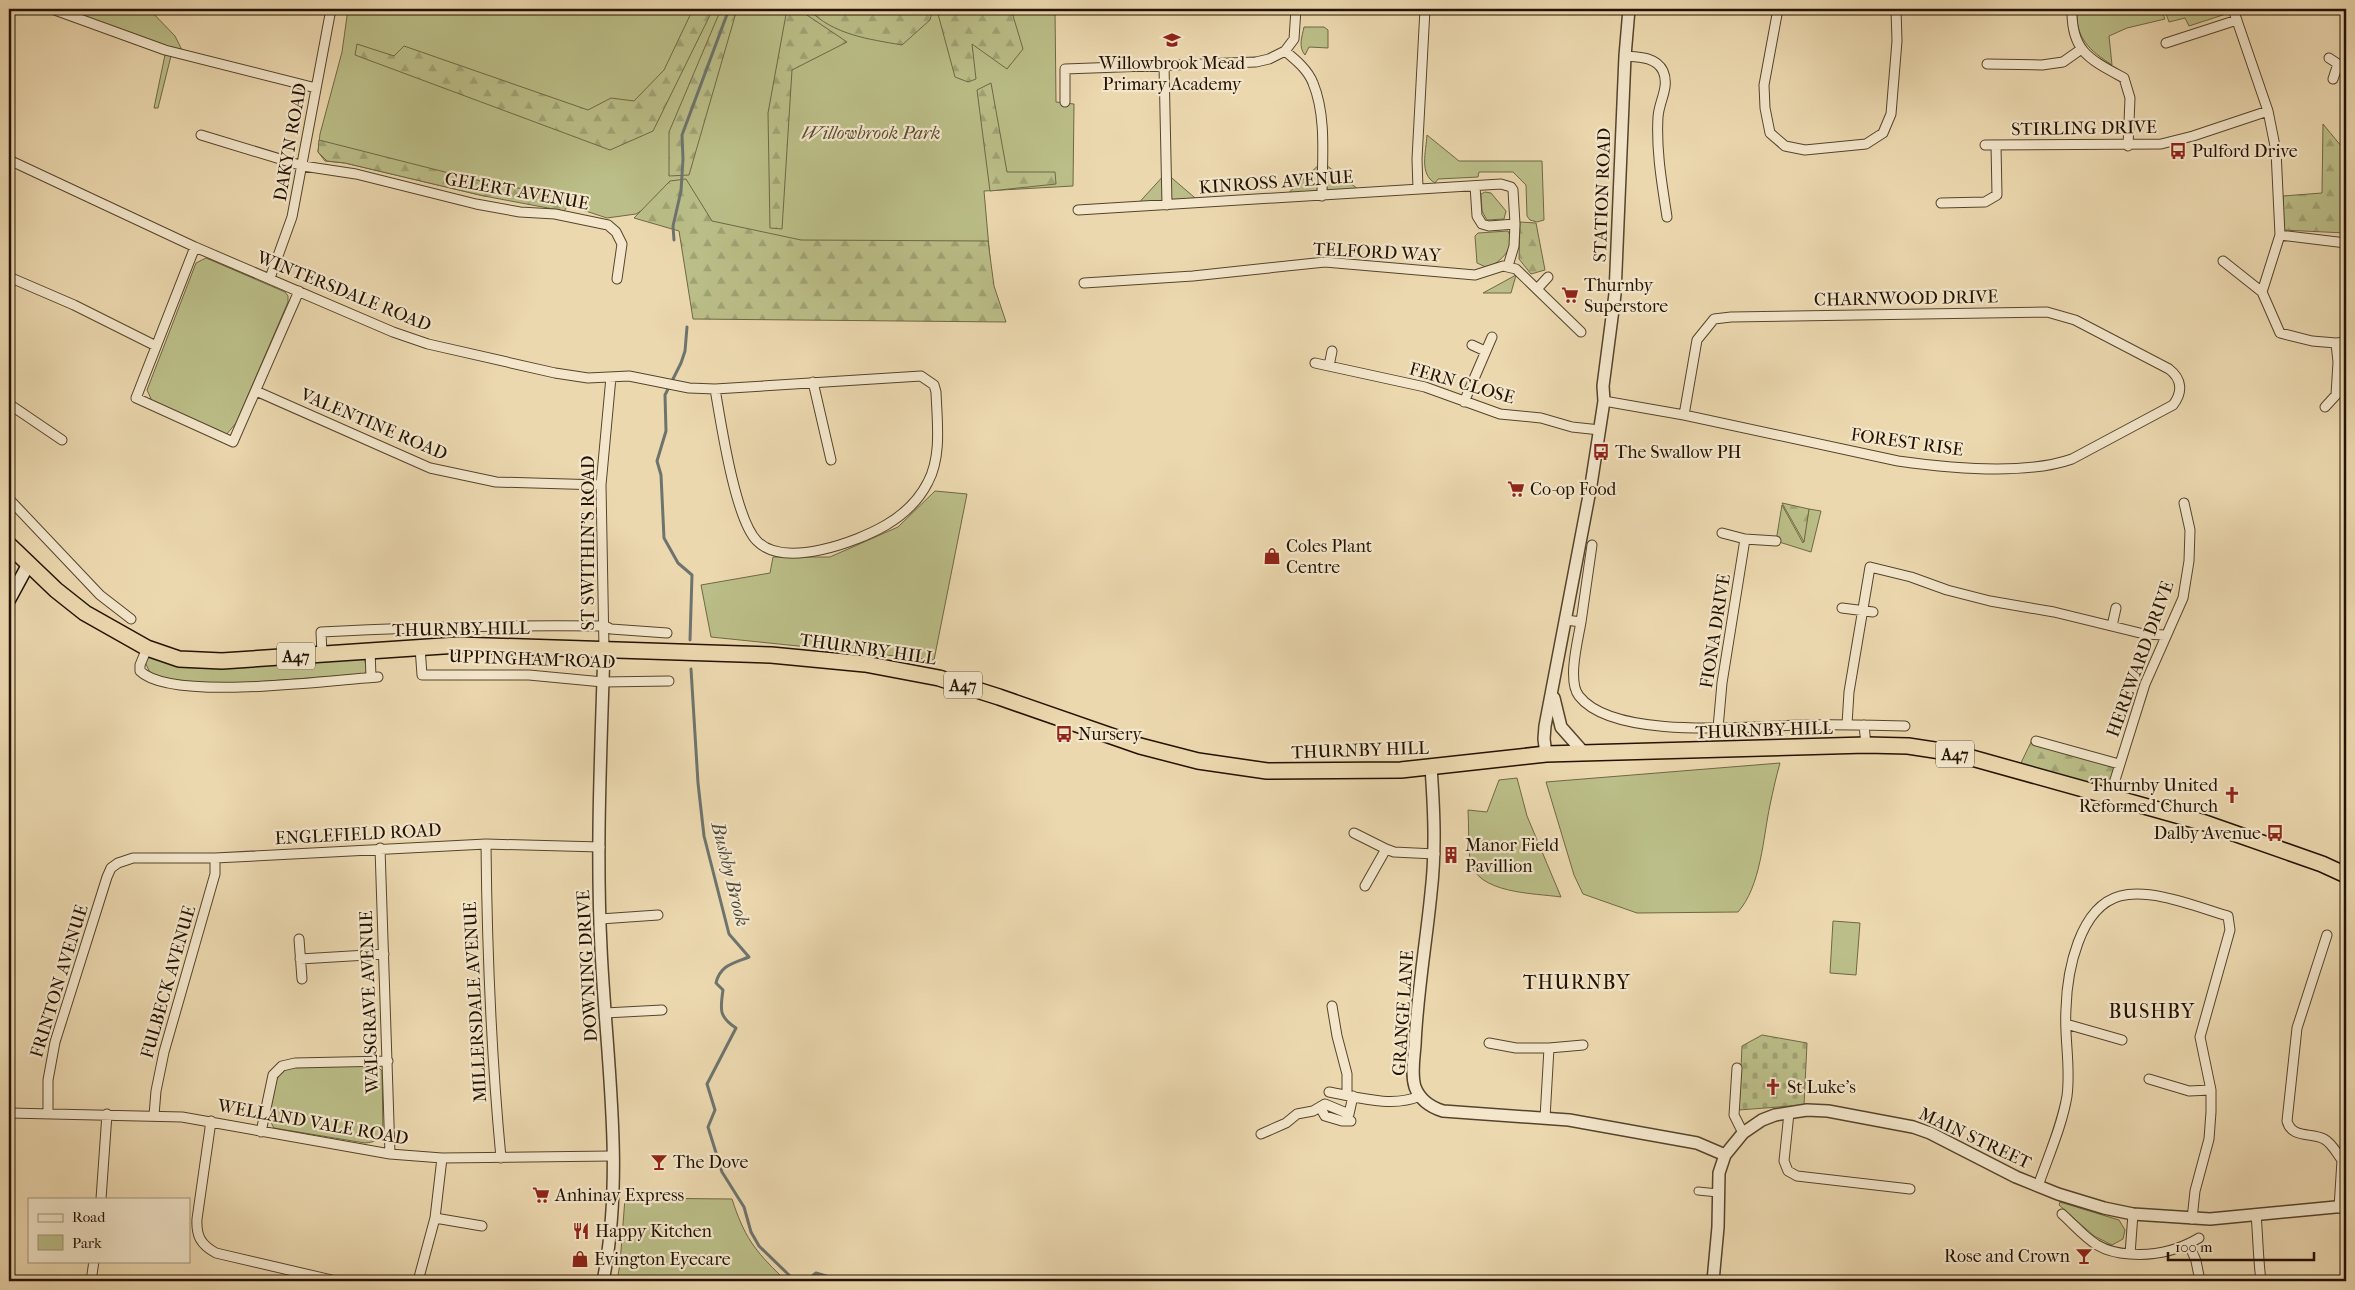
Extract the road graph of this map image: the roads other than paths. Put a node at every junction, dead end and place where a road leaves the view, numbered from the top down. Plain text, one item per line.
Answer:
1 (52, 9) edge
2 (331, 9) edge
3 (1296, 9) edge
4 (1425, 9) edge
5 (1629, 9) edge
6 (1778, 9) edge
7 (1896, 9) edge
8 (2072, 9) edge
9 (2234, 9) edge
10 (2237, 20) junction
11 (2166, 43) dead end
12 (2080, 50) junction
13 (1285, 51) junction
14 (1625, 56) junction
15 (2329, 58) dead end
16 (1988, 64) dead end
17 (1164, 65) junction
18 (2342, 65) edge
19 (2332, 79) dead end
20 (316, 88) junction
21 (1066, 102) dead end
22 (2268, 112) junction
23 (201, 135) dead end
24 (1985, 145) dead end
25 (1996, 145) junction
26 (2128, 146) junction
27 (9, 160) edge
28 (302, 166) junction
29 (1476, 186) junction
30 (1418, 189) junction
31 (1322, 196) junction
32 (1941, 203) dead end
33 (1167, 205) junction
34 (1078, 210) dead end
35 (1667, 217) dead end
36 (1515, 224) junction
37 (2280, 236) junction
38 (2346, 243) edge
39 (196, 247) junction
40 (2223, 261) dead end
41 (1508, 266) junction
42 (9, 277) edge
43 (270, 278) junction
44 (1548, 278) dead end
45 (617, 279) dead end
46 (1084, 283) dead end
47 (1537, 289) junction
48 (299, 292) junction
49 (2262, 292) junction
50 (1580, 332) dead end
51 (1492, 337) dead end
52 (2346, 342) edge
53 (2336, 343) junction
54 (1472, 345) dead end
55 (156, 346) junction
56 (1332, 351) dead end
57 (1485, 351) junction
58 (1315, 363) dead end
59 (1329, 366) junction
60 (611, 377) junction
61 (813, 382) junction
62 (2180, 384) joint
63 (715, 389) junction
64 (256, 391) junction
65 (1604, 401) junction
66 (1464, 402) junction
67 (9, 404) edge
68 (2325, 407) dead end
69 (1684, 415) junction
70 (1600, 430) junction
71 (62, 440) dead end
72 (830, 460) dead end
73 (601, 485) junction
74 (9, 499) edge
75 (2184, 503) dead end
76 (1722, 533) dead end
77 (1745, 539) junction
78 (1776, 540) dead end
79 (9, 545) edge
80 (1592, 545) dead end
81 (28, 565) junction
82 (9, 600) edge
83 (1842, 608) dead end
84 (2116, 608) dead end
85 (1862, 611) junction
86 (1873, 612) dead end
87 (131, 619) dead end
88 (1566, 620) junction
89 (1581, 622) junction
90 (605, 626) junction
91 (2112, 626) junction
92 (668, 632) dead end
93 (2165, 634) junction
94 (420, 647) junction
95 (147, 648) junction
96 (604, 649) junction
97 (370, 650) junction
98 (322, 654) junction
99 (669, 681) dead end
100 (603, 682) junction
101 (1553, 688) junction
102 (1846, 724) junction
103 (1864, 725) junction
104 (1905, 726) dead end
105 (1718, 728) junction
106 (2036, 741) dead end
107 (1866, 745) junction
108 (1584, 753) junction
109 (1546, 754) junction
110 (2119, 764) junction
111 (1431, 768) junction
112 (2110, 796) junction
113 (1354, 833) dead end
114 (486, 844) junction
115 (600, 847) junction
116 (380, 848) junction
117 (1386, 849) junction
118 (1435, 854) junction
119 (215, 858) junction
120 (118, 862) joint
121 (2346, 875) edge
122 (1365, 886) dead end
123 (658, 915) dead end
124 (600, 919) junction
125 (2327, 935) dead end
126 (299, 939) dead end
127 (384, 954) junction
128 (300, 959) junction
129 (302, 979) dead end
130 (1332, 1006) dead end
131 (662, 1010) dead end
132 (605, 1013) junction
133 (2066, 1024) junction
134 (2122, 1040) dead end
135 (1489, 1043) dead end
136 (1583, 1045) dead end
137 (1549, 1048) junction
138 (388, 1061) junction
139 (1738, 1068) dead end
140 (2149, 1079) dead end
141 (2211, 1090) junction
142 (1329, 1092) dead end
143 (1350, 1096) junction
144 (1420, 1096) junction
145 (1320, 1107) junction
146 (9, 1113) edge
147 (48, 1113) junction
148 (1789, 1113) junction
149 (107, 1114) junction
150 (154, 1115) junction
151 (1545, 1118) junction
152 (211, 1121) junction
153 (1351, 1121) dead end
154 (261, 1132) junction
155 (1743, 1133) junction
156 (1262, 1134) dead end
157 (390, 1154) junction
158 (1725, 1155) junction
159 (612, 1156) junction
160 (442, 1158) junction
161 (501, 1158) junction
162 (2344, 1159) edge
163 (2038, 1186) junction
164 (1910, 1189) dead end
165 (1698, 1191) dead end
166 (1718, 1193) junction
167 (101, 1198) edge
168 (2342, 1207) edge
169 (2062, 1214) dead end
170 (2133, 1214) junction
171 (2256, 1214) junction
172 (435, 1218) junction
173 (2192, 1218) junction
174 (482, 1226) dead end
175 (2199, 1238) dead end
176 (2189, 1244) junction
177 (2130, 1254) junction
178 (94, 1262) edge
179 (91, 1281) edge
180 (336, 1281) edge
181 (418, 1281) edge
182 (602, 1281) edge
183 (1714, 1281) edge
184 (2200, 1281) edge
185 (2261, 1281) edge

1 - 20 street
2 - 20 street, DAKYN ROAD
3 - 13 street
4 - 30 street
5 - 14 street, STATION ROAD
6 - 7 street
8 - 12 street
9 - 10 street
10 - 11 street
10 - 22 street
12 - 16 street
12 - 26 street
13 - 17 street
13 - 31 street
14 - 35 street
14 - 65 street, STATION ROAD
15 - 18 street
17 - 21 street
17 - 33 street
18 - 19 street
20 - 28 street, DAKYN ROAD
22 - 26 street, STIRLING DRIVE
22 - 37 street
23 - 28 street, GELERT AVENUE
24 - 25 street, STIRLING DRIVE
25 - 26 street, STIRLING DRIVE
25 - 32 street
27 - 39 street, WINTERSDALE ROAD
28 - 43 street, DAKYN ROAD
28 - 45 street, GELERT AVENUE
29 - 30 street, KINROSS AVENUE
29 - 36 street
29 - 36 street, KINROSS AVENUE
30 - 31 street, KINROSS AVENUE
31 - 33 street, KINROSS AVENUE
33 - 34 street, KINROSS AVENUE
36 - 41 street, KINROSS AVENUE
37 - 38 street
37 - 49 street
39 - 43 street, WINTERSDALE ROAD
39 - 55 street
40 - 49 street
41 - 46 street, TELFORD WAY
41 - 47 street
42 - 55 street
43 - 48 street, WINTERSDALE ROAD
44 - 47 street
47 - 50 street
48 - 60 street, WINTERSDALE ROAD
48 - 64 street
49 - 53 street
51 - 57 street
52 - 53 street
53 - 68 street
54 - 57 street
55 - 64 street
56 - 59 street
57 - 66 street
58 - 59 street, FERN CLOSE
59 - 66 street, FERN CLOSE
60 - 63 street, WINTERSDALE ROAD
60 - 73 street, ST SWITHIN'S ROAD
61 - 63 street, WINTERSDALE ROAD
61 - 63 street, WINTERSDALE ROAD
61 - 72 street
62 - 69 street, FOREST RISE
62 - 69 street, CHARNWOOD DRIVE
64 - 73 street, VALENTINE ROAD
65 - 69 street, FOREST RISE
65 - 70 street, STATION ROAD
66 - 70 street, FERN CLOSE
67 - 71 street
70 - 88 street, STATION ROAD
73 - 90 street, ST SWITHIN'S ROAD
74 - 87 street
75 - 93 street, HEREWARD DRIVE
76 - 77 street
77 - 78 street
77 - 105 street, FIONA DRIVE
79 - 81 highway, A47
80 - 89 street
81 - 82 main road
81 - 95 highway, A47
83 - 85 street
84 - 91 street
85 - 86 street
85 - 91 street
85 - 102 street
88 - 89 street
88 - 101 street, STATION ROAD
89 - 105 street
90 - 92 street, UPPINGHAM ROAD
90 - 96 street, ST SWITHIN'S ROAD
90 - 98 street, UPPINGHAM ROAD
91 - 93 street
93 - 110 street, HEREWARD DRIVE
94 - 96 highway, THURNBY HILL / A47
94 - 97 highway, THURNBY HILL / A47
94 - 100 street, UPPINGHAM ROAD
95 - 97 street
95 - 98 highway, A47
96 - 100 street, DOWNING DRIVE
96 - 111 highway, THURNBY HILL / A47
97 - 98 highway, A47
99 - 100 street, UPPINGHAM ROAD
100 - 115 street, DOWNING DRIVE
101 - 108 street, STATION ROAD
101 - 109 street, STATION ROAD
102 - 103 street
102 - 105 street
103 - 104 street
103 - 107 street
106 - 110 street
107 - 108 highway, THURNBY HILL / A47
107 - 112 highway, THURNBY HILL / A47
108 - 109 highway, THURNBY HILL / A47
109 - 111 highway, THURNBY HILL / A47
110 - 112 street, HEREWARD DRIVE
111 - 118 street, GRANGE LANE
112 - 121 highway, THURNBY HILL / A47
113 - 117 street
114 - 115 street, ENGLEFIELD ROAD
114 - 116 street, ENGLEFIELD ROAD
114 - 161 street, MILLERSDALE AVENUE
115 - 124 street, DOWNING DRIVE
116 - 119 street, ENGLEFIELD ROAD
116 - 127 street, WALSGRAVE AVENUE
117 - 118 street
117 - 122 street
118 - 144 street, GRANGE LANE
119 - 120 street, ENGLEFIELD ROAD
119 - 150 street, FULBECK AVENUE
120 - 147 street, FRINTON AVENUE
123 - 124 street
124 - 132 street, DOWNING DRIVE
125 - 162 street
126 - 128 street
127 - 128 street
127 - 138 street, WALSGRAVE AVENUE
128 - 129 street
130 - 143 street
131 - 132 street
132 - 159 street, DOWNING DRIVE
133 - 134 street
133 - 141 street
133 - 163 street
135 - 137 street
136 - 137 street
137 - 151 street
138 - 154 street
138 - 157 street, WALSGRAVE AVENUE
139 - 155 street
140 - 141 street
141 - 173 street
142 - 143 street
143 - 144 street
143 - 145 street
144 - 151 street, GRANGE LANE
145 - 153 street
145 - 156 street
146 - 147 street, WELLAND VALE ROAD
147 - 149 street, WELLAND VALE ROAD
148 - 155 street, MAIN STREET
148 - 163 street, MAIN STREET
148 - 164 street
149 - 150 street, WELLAND VALE ROAD
149 - 167 street
150 - 152 street, WELLAND VALE ROAD
151 - 158 street, GRANGE LANE
152 - 154 street, WELLAND VALE ROAD
152 - 180 street
154 - 157 street, WELLAND VALE ROAD
155 - 158 street, MAIN STREET
157 - 160 street, WELLAND VALE ROAD
158 - 166 street
159 - 161 street, WELLAND VALE ROAD
159 - 182 street, DOWNING DRIVE
160 - 161 street, WELLAND VALE ROAD
160 - 172 street
162 - 168 street, MAIN STREET
163 - 170 street, MAIN STREET
165 - 166 street
166 - 183 street
168 - 171 street, MAIN STREET
169 - 177 street
170 - 173 street, MAIN STREET
170 - 177 street
171 - 173 street, MAIN STREET
171 - 185 street
172 - 174 street
172 - 181 street
175 - 176 street
176 - 177 street
176 - 184 street
178 - 179 street

